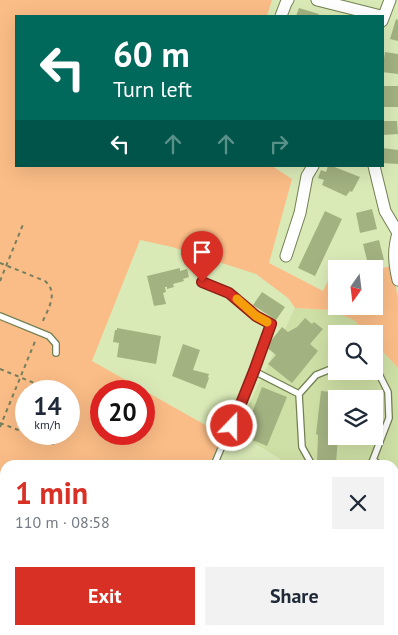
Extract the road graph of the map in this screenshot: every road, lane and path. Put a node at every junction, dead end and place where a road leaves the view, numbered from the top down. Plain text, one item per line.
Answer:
1 (288, 0) edge
2 (317, 0) edge
3 (390, 0) edge
4 (281, 15) edge
5 (371, 15) edge
6 (383, 15) edge
7 (312, 167) edge
8 (374, 167) edge
9 (24, 222) dead end
10 (398, 233) edge
11 (286, 256) dead end
12 (0, 263) edge
13 (6, 266) junction
14 (398, 280) edge
15 (0, 281) edge
16 (202, 282) dead end
17 (0, 316) edge
18 (38, 332) junction
19 (56, 353) dead end
20 (0, 369) edge
21 (254, 371) junction
22 (328, 371) edge
23 (20, 377) junction
24 (27, 380) edge
25 (382, 380) edge
26 (299, 394) junction
27 (1, 423) edge
28 (0, 427) edge
29 (15, 428) edge
30 (216, 460) edge
31 (309, 460) edge
32 (373, 460) edge

1 - 4 street
2 - 5 street
3 - 6 street
7 - 11 street
8 - 10 street
9 - 13 path
10 - 14 street
12 - 13 path
13 - 15 path
13 - 18 path
16 - 21 lane
17 - 18 lane
18 - 19 lane
18 - 23 path
20 - 23 path
21 - 26 lane
21 - 30 lane
22 - 26 lane
23 - 24 path
23 - 27 path
25 - 32 lane
26 - 31 lane
27 - 28 path
27 - 29 path

